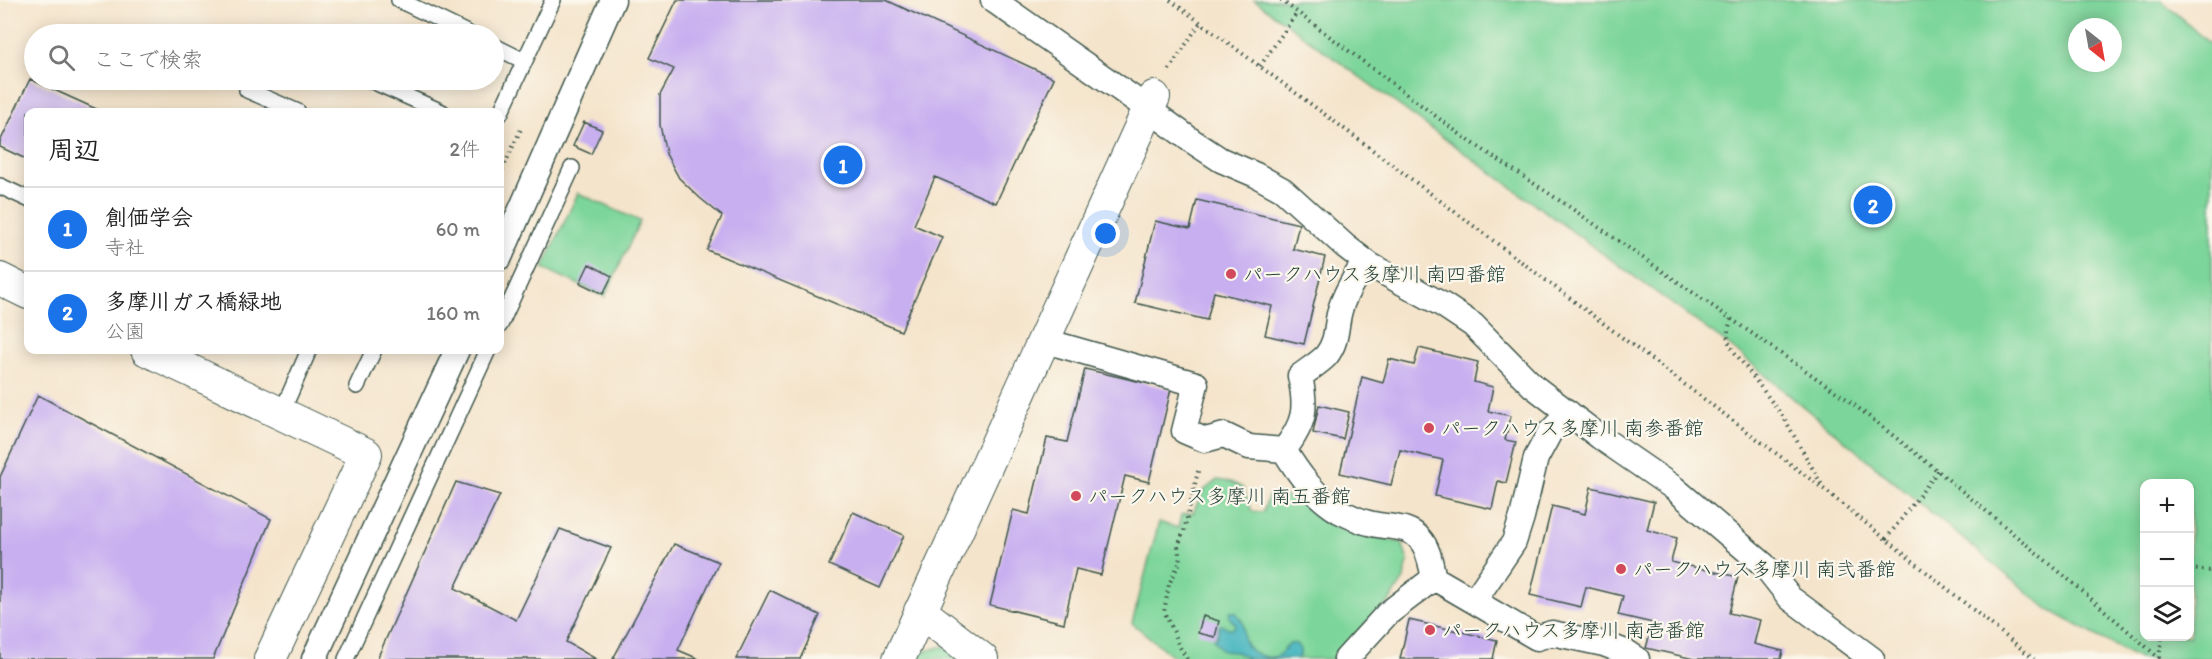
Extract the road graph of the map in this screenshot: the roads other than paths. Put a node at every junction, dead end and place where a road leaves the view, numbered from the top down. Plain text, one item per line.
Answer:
1 (399, 0) edge
2 (553, 0) edge
3 (613, 0) edge
4 (993, 0) edge
5 (449, 24) edge
6 (504, 51) edge
7 (524, 61) junction
8 (247, 90) dead end
9 (392, 90) edge
10 (1150, 102) junction
11 (289, 108) edge
12 (433, 108) edge
13 (503, 108) edge
14 (572, 168) dead end
15 (0, 186) edge
16 (24, 197) edge
17 (504, 248) edge
18 (1365, 261) junction
19 (0, 279) edge
20 (24, 291) edge
21 (504, 316) edge
22 (1042, 340) junction
23 (155, 354) edge
24 (307, 354) edge
25 (372, 354) edge
26 (455, 354) edge
27 (486, 354) edge
28 (357, 386) dead end
29 (1569, 413) junction
30 (281, 414) junction
31 (1284, 450) junction
32 (1434, 578) junction
33 (1474, 601) junction
34 (920, 611) junction
35 (270, 659) edge
36 (314, 659) edge
37 (346, 659) edge
38 (898, 659) edge
39 (982, 659) edge
40 (1346, 659) edge
41 (1637, 659) edge
42 (1872, 659) edge

1 - 5 lane
2 - 7 lane
3 - 17 street
4 - 10 street
6 - 7 lane
7 - 13 lane
8 - 11 lane
9 - 12 lane
10 - 18 street
10 - 22 street
14 - 21 lane
15 - 16 lane
18 - 29 street
18 - 31 street
19 - 20 street
22 - 31 street
22 - 34 street
23 - 30 street
24 - 30 lane
25 - 28 lane
26 - 36 street
27 - 37 lane
29 - 33 street
29 - 42 street
30 - 35 street
31 - 32 street
32 - 33 street
32 - 40 street
33 - 41 street
34 - 38 street
34 - 39 street

